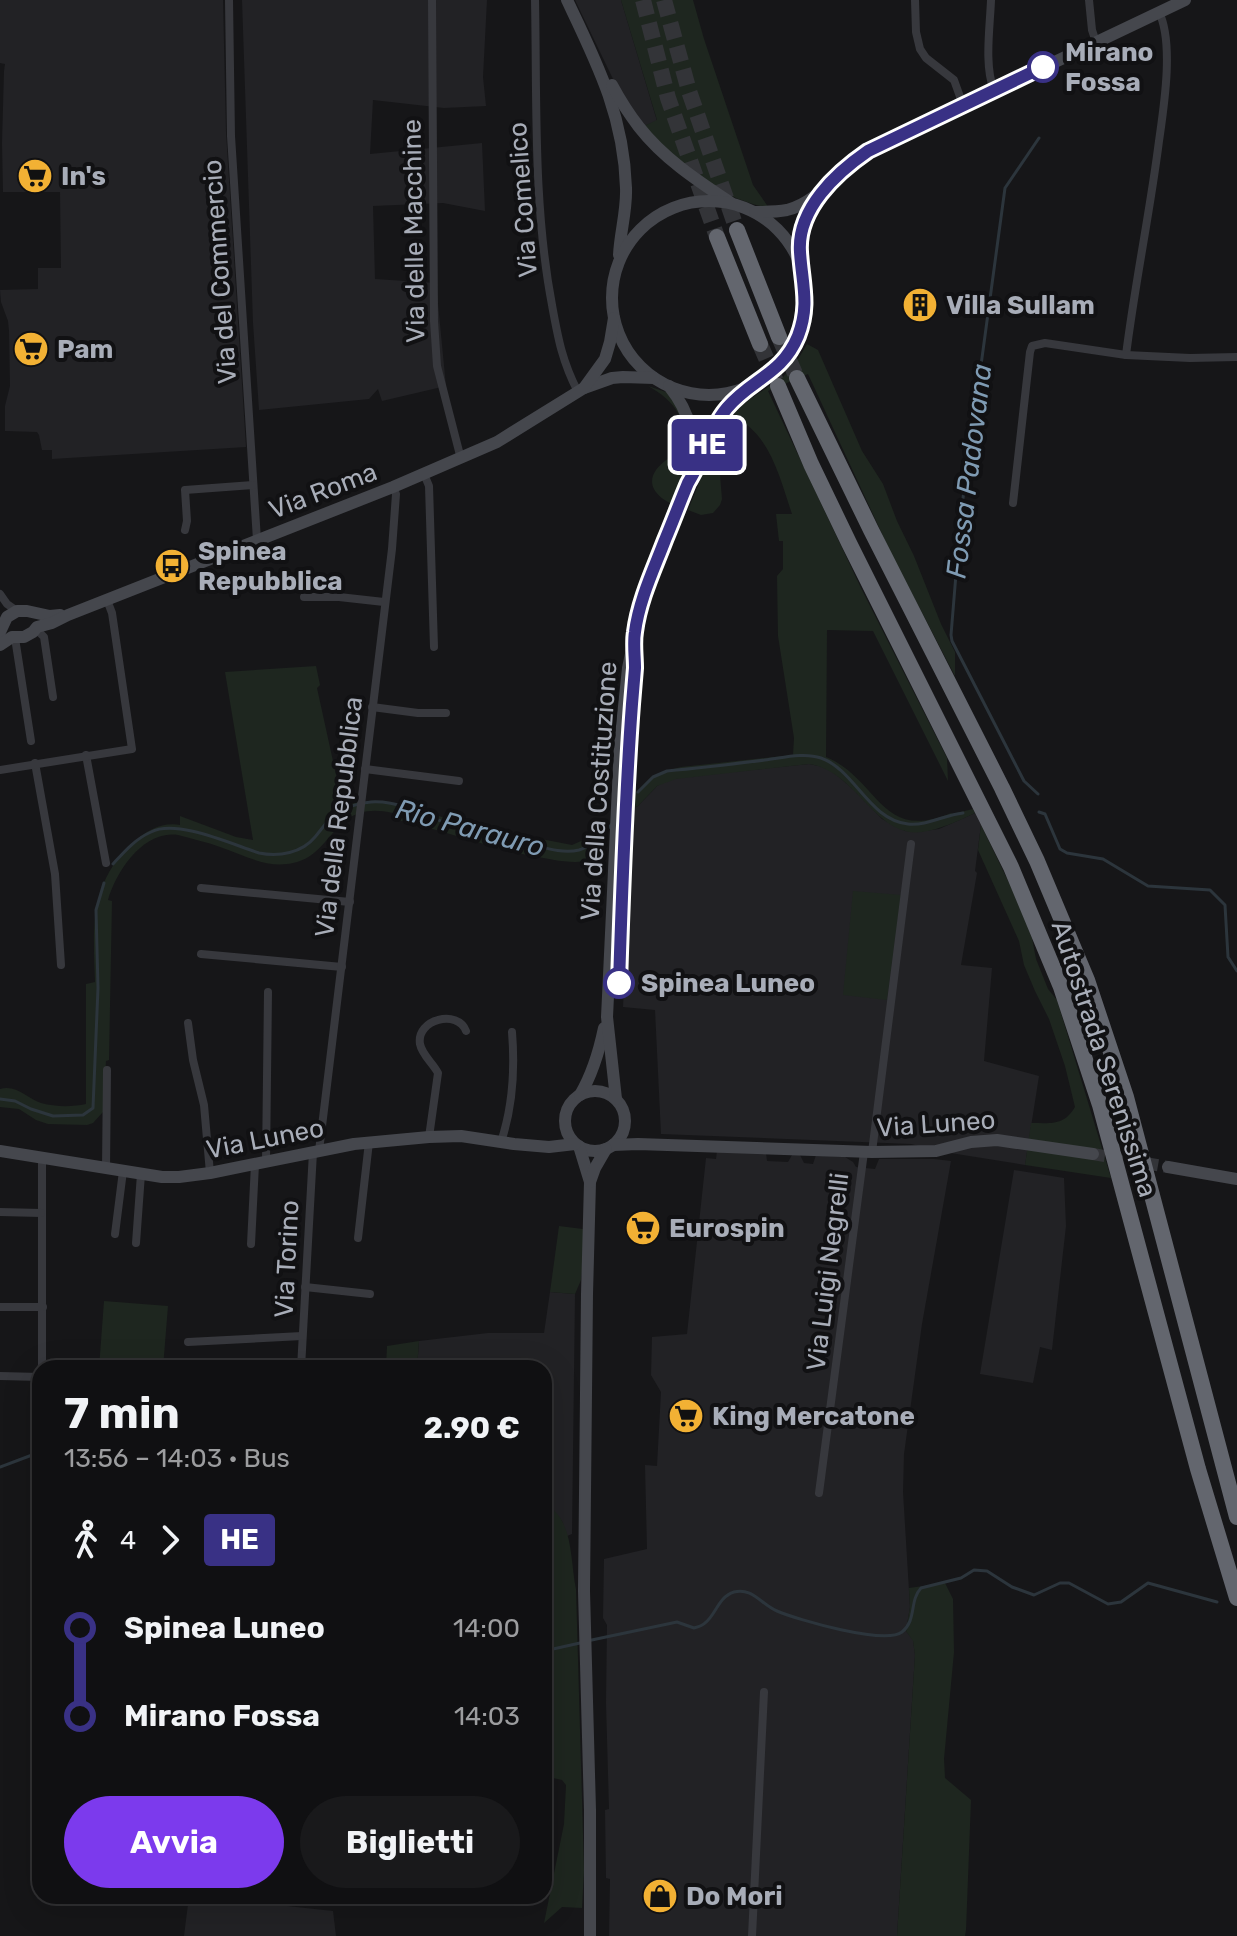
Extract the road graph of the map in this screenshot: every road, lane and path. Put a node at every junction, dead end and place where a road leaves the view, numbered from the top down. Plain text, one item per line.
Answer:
1 (229, 0) edge
2 (432, 0) edge
3 (535, 0) edge
4 (567, 0) edge
5 (915, 0) edge
6 (991, 0) edge
7 (1089, 0) edge
8 (1185, 0) edge
9 (1159, 12) junction
10 (1096, 42) junction
11 (596, 60) junction
12 (994, 90) junction
13 (963, 105) junction
14 (826, 187) junction
15 (733, 205) junction
16 (752, 212) junction
17 (737, 230) tunnel mouth
18 (717, 237) tunnel mouth
19 (619, 263) junction
20 (802, 273) junction
21 (614, 318) junction
22 (779, 337) tunnel mouth
23 (760, 344) tunnel mouth
24 (1126, 355) junction
25 (1237, 357) edge
26 (654, 378) junction
27 (797, 378) tunnel mouth
28 (669, 386) junction
29 (778, 386) tunnel mouth
30 (745, 389) junction
31 (581, 390) junction
32 (461, 459) junction
33 (424, 474) junction
34 (689, 482) junction
35 (253, 485) junction
36 (393, 487) junction
37 (1013, 503) dead end
38 (185, 530) dead end
39 (257, 540) junction
40 (0, 594) edge
41 (304, 597) dead end
42 (107, 600) junction
43 (384, 602) junction
44 (8, 608) edge
45 (32, 612) junction
46 (68, 615) junction
47 (36, 628) junction
48 (6, 630) edge
49 (0, 645) edge
50 (434, 647) dead end
51 (53, 697) dead end
52 (372, 707) junction
53 (446, 713) dead end
54 (31, 741) dead end
55 (86, 755) junction
56 (35, 763) junction
57 (365, 769) junction
58 (0, 770) edge
59 (459, 781) dead end
60 (911, 844) dead end
61 (106, 863) dead end
62 (201, 888) dead end
63 (350, 902) junction
64 (201, 954) dead end
65 (61, 965) dead end
66 (342, 967) junction
67 (268, 992) dead end
68 (607, 1017) junction
69 (188, 1023) dead end
70 (466, 1031) dead end
71 (512, 1032) dead end
72 (107, 1070) dead end
73 (580, 1095) junction
74 (616, 1099) junction
75 (625, 1124) junction
76 (566, 1128) junction
77 (429, 1137) junction
78 (369, 1142) junction
79 (501, 1142) junction
80 (638, 1144) junction
81 (539, 1145) junction
82 (577, 1145) junction
83 (610, 1147) junction
84 (0, 1151) edge
85 (316, 1152) junction
86 (868, 1152) junction
87 (1093, 1154) tunnel mouth
88 (42, 1158) junction
89 (260, 1163) junction
90 (1168, 1167) tunnel mouth
91 (106, 1169) junction
92 (123, 1171) junction
93 (210, 1173) junction
94 (141, 1174) junction
95 (1237, 1179) edge
96 (590, 1182) junction
97 (0, 1212) edge
98 (41, 1213) junction
99 (115, 1234) dead end
100 (358, 1238) dead end
101 (136, 1243) dead end
102 (251, 1244) dead end
103 (305, 1287) junction
104 (370, 1294) dead end
105 (0, 1307) edge
106 (43, 1307) junction
107 (302, 1336) junction
108 (188, 1342) dead end
109 (42, 1360) edge
110 (301, 1360) edge
111 (0, 1376) edge
112 (32, 1377) edge
113 (819, 1493) dead end
114 (1237, 1517) edge
115 (1237, 1598) edge
116 (764, 1692) dead end
117 (590, 1936) edge
118 (752, 1936) edge

1 - 35 street, Via del Commercio
2 - 32 street, Via delle Macchine
3 - 31 street, Via Comelico
4 - 11 main road
5 - 13 street
6 - 12 street
7 - 10 street
8 - 9 main road
9 - 10 main road
9 - 24 street
10 - 12 main road
11 - 15 main road
11 - 19 main road
12 - 13 main road
13 - 14 main road
14 - 16 main road
14 - 20 main road
15 - 16 main road
15 - 19 main road
16 - 20 main road
17 - 22 highway
18 - 23 highway
19 - 21 main road
20 - 30 main road
21 - 26 main road
21 - 31 main road
24 - 25 street
24 - 37 street
26 - 28 main road
26 - 31 main road
27 - 114 highway, Autostrada Serenissima
28 - 30 main road
28 - 34 main road
29 - 115 highway, Autostrada Serenissima
30 - 34 main road
31 - 32 main road, Via Roma
32 - 33 main road, Via Roma
33 - 36 main road, Via Roma
33 - 50 street
34 - 68 main road, Via della Costituzione
35 - 38 street
35 - 39 street, Via del Commercio
36 - 39 main road, Via Roma
36 - 43 street, Via della Repubblica
39 - 42 main road, Via Roma
40 - 44 street
41 - 43 street
42 - 46 main road, Via Roma
42 - 55 street
43 - 52 street, Via della Repubblica
44 - 45 main road, Via Roma
44 - 48 main road, Via Roma
45 - 46 main road, Via Roma
45 - 47 main road
46 - 47 main road, Via Roma
47 - 48 main road, Via Roma
47 - 51 street
48 - 49 main road, Via Roma
48 - 54 street
52 - 53 street
52 - 57 street, Via della Repubblica
55 - 56 street
55 - 61 street
56 - 58 street
56 - 65 street
57 - 59 street
57 - 63 street, Via della Repubblica
60 - 86 street, Via Luigi Negrelli
62 - 63 street
63 - 66 street, Via della Repubblica
64 - 66 street
66 - 85 street, Via della Repubblica
67 - 89 street
68 - 73 main road, Via della Costituzione
68 - 74 main road, Via della Costituzione
69 - 93 street
70 - 77 street
71 - 79 street
72 - 91 street
73 - 74 main road
73 - 76 main road
74 - 75 main road
75 - 80 main road
75 - 83 main road
76 - 81 main road
76 - 82 main road
77 - 78 main road, Via Luneo
77 - 79 main road, Via Luneo
78 - 85 main road, Via Luneo
78 - 100 street
79 - 81 main road, Via Luneo
80 - 83 main road, Via Luneo
80 - 86 main road, Via Luneo
81 - 82 main road, Via Luneo
82 - 83 main road
82 - 96 main road
83 - 96 main road
84 - 88 main road, Via Luneo
85 - 89 main road, Via Luneo
85 - 103 street, Via Torino
86 - 87 main road, Via Luneo
86 - 113 street, Via Luigi Negrelli
88 - 91 main road, Via Luneo
88 - 98 street
89 - 93 main road, Via Luneo
89 - 102 street
90 - 95 main road
91 - 92 main road, Via Luneo
92 - 94 main road, Via Luneo
92 - 99 street
93 - 94 main road, Via Luneo
94 - 101 street
96 - 117 main road
97 - 98 street
98 - 106 street
103 - 104 street
103 - 107 street, Via Torino
105 - 106 street
106 - 109 street
107 - 108 street
107 - 110 street, Via Torino
111 - 112 street
116 - 118 street

